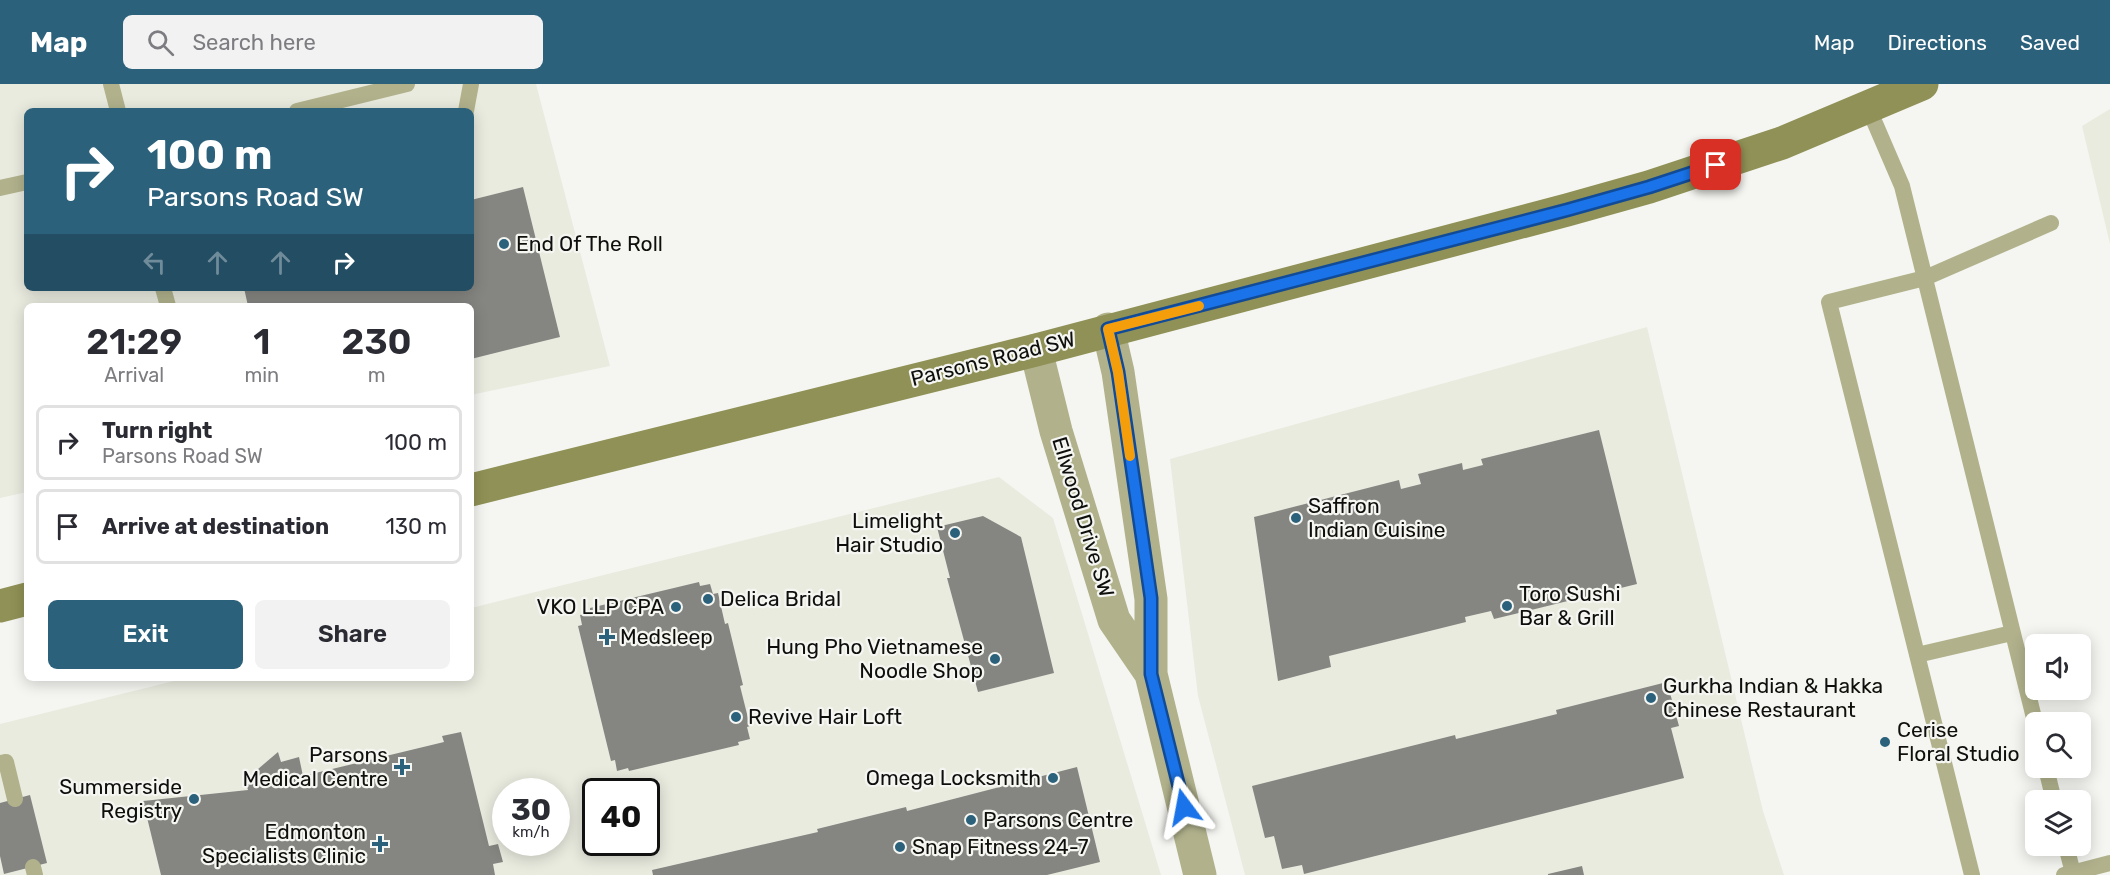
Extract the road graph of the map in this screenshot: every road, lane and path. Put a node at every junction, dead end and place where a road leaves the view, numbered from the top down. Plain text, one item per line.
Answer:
1 (111, 84) edge
2 (407, 84) edge
3 (471, 84) edge
4 (1922, 84) edge
5 (1868, 107) junction
6 (117, 108) edge
7 (309, 108) edge
8 (467, 108) edge
9 (24, 183) edge
10 (0, 188) edge
11 (2052, 223) dead end
12 (1925, 278) junction
13 (1108, 329) junction
14 (1036, 350) junction
15 (474, 489) edge
16 (24, 600) edge
17 (0, 606) edge
18 (2012, 633) junction
19 (1917, 655) junction
20 (1151, 674) junction
21 (2032, 712) edge
22 (0, 764) edge
23 (15, 799) dead end
24 (2067, 856) edge
25 (2110, 863) edge
26 (2068, 874) edge
27 (1200, 875) edge
28 (1972, 875) edge

1 - 6 lane
2 - 7 lane
3 - 8 lane
4 - 5 main road, Parsons Road SW
5 - 12 lane
5 - 13 main road, Parsons Road SW
9 - 10 lane
11 - 12 lane
12 - 18 lane
12 - 19 lane
13 - 14 main road, Parsons Road SW
13 - 20 street, Ellwood Drive SW
14 - 15 main road, Parsons Road SW
14 - 20 street, Ellwood Drive SW
16 - 17 main road
18 - 19 lane
18 - 21 lane
19 - 28 lane
20 - 27 street, Ellwood Drive SW
22 - 23 lane
24 - 26 lane
25 - 26 lane

